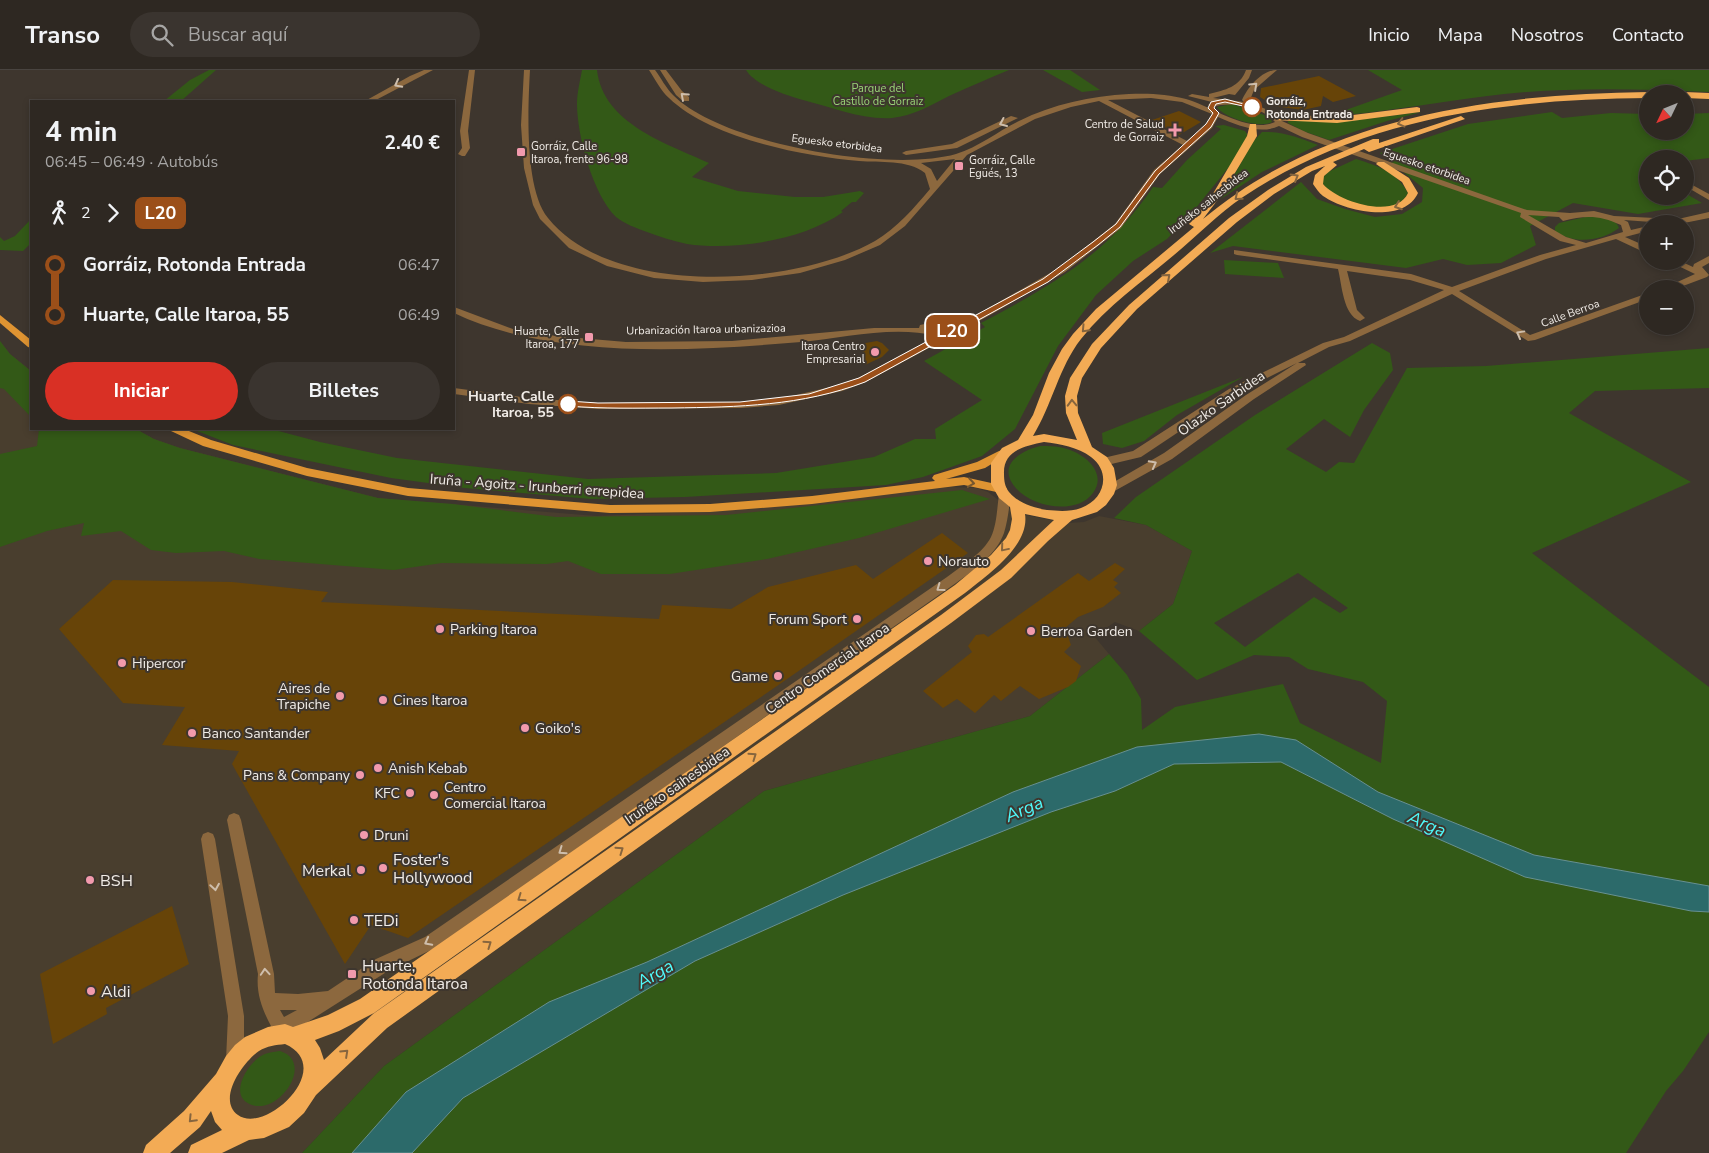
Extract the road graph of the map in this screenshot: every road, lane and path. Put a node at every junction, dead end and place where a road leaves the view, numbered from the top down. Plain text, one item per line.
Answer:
1 (430, 70) edge
2 (472, 70) edge
3 (527, 70) edge
4 (652, 70) edge
5 (663, 70) edge
6 (1249, 70) edge
7 (1274, 70) edge
8 (1238, 89) junction
9 (1187, 95) junction
10 (1639, 95) edge
11 (1639, 95) edge
12 (1694, 95) edge
13 (1709, 96) edge
14 (1100, 99) junction
15 (371, 100) edge
16 (1219, 101) junction
17 (1639, 103) edge
18 (1694, 103) edge
19 (1709, 103) edge
20 (1252, 107) junction
21 (1214, 112) junction
22 (1461, 119) junction
23 (1276, 120) junction
24 (1234, 121) junction
25 (1209, 126) junction
26 (1253, 126) junction
27 (1269, 128) junction
28 (455, 131) edge
29 (464, 131) junction
30 (1314, 139) junction
31 (1187, 144) junction
32 (931, 151) junction
33 (965, 153) junction
34 (462, 154) dead end
35 (949, 158) junction
36 (1367, 158) junction
37 (906, 160) junction
38 (924, 161) junction
39 (1381, 164) junction
40 (948, 170) junction
41 (930, 172) junction
42 (933, 188) junction
43 (1694, 189) edge
44 (1709, 198) edge
45 (1606, 214) junction
46 (1709, 215) edge
47 (1571, 216) junction
48 (1694, 218) edge
49 (1639, 220) edge
50 (1639, 230) edge
51 (1550, 232) junction
52 (1628, 233) junction
53 (1618, 237) junction
54 (1585, 245) junction
55 (1639, 247) edge
56 (1237, 252) dead end
57 (1542, 257) junction
58 (1709, 259) edge
59 (1342, 267) junction
60 (1694, 270) edge
61 (1706, 275) edge
62 (1692, 280) edge
63 (1452, 290) junction
64 (1120, 295) junction
65 (1639, 299) edge
66 (455, 310) edge
67 (986, 314) junction
68 (0, 318) edge
69 (1360, 318) dead end
70 (903, 331) junction
71 (944, 335) junction
72 (1347, 339) junction
73 (30, 344) edge
74 (918, 349) junction
75 (455, 391) edge
76 (177, 430) edge
77 (1024, 442) junction
78 (1087, 449) junction
79 (1002, 454) junction
80 (1103, 462) junction
81 (905, 488) junction
82 (1111, 489) junction
83 (1007, 496) junction
84 (1068, 516) junction
85 (234, 820) dead end
86 (208, 839) dead end
87 (338, 994) junction
88 (269, 1001) junction
89 (283, 1033) junction
90 (235, 1060) junction
91 (222, 1081) junction
92 (310, 1086) junction
93 (247, 1129) junction
94 (154, 1153) edge
95 (199, 1153) edge

1 -> 15 street
2 - 29 street
3 - 42 street
4 - 37 street, Eguesko etorbidea
32 -> 5 street, Eguesko etorbidea
6 - 8 street
20 -> 7 street
8 - 9 street
8 - 16 street
9 - 16 street, Eguesko etorbidea
9 -> 32 street, Eguesko etorbidea
10 - 23 highway
11 -> 64 highway, Iruñeko saihesbidea
12 - 13 highway
14 - 21 street, Eguesko etorbidea
14 - 31 street
14 - 33 street, Eguesko etorbidea
16 - 20 street, Eguesko etorbidea
16 - 21 street
17 - 22 highway
18 - 19 highway
20 - 23 street, Eguesko etorbidea
21 - 24 street, Eguesko etorbidea
21 - 25 street
39 -> 22 highway
78 -> 22 highway
23 - 27 street
23 - 30 street, Eguesko etorbidea
24 - 25 street
24 - 26 street, Eguesko etorbidea
25 - 31 street
26 - 27 street, Eguesko etorbidea
26 - 64 highway
27 - 30 street, Eguesko etorbidea
28 - 29 street
29 - 34 street
30 - 36 street, Eguesko etorbidea
31 - 67 street
32 - 35 street
32 - 38 street
33 - 35 street, Eguesko etorbidea
33 - 40 street
35 - 38 street, Eguesko etorbidea
35 - 40 street
36 - 39 street, Eguesko etorbidea
36 - 47 street, Eguesko etorbidea
37 - 38 street, Eguesko etorbidea
37 - 41 street
38 - 41 street
39 - 51 street, Eguesko etorbidea
40 - 42 street
41 - 42 street
43 - 44 street
45 - 47 street
45 - 49 street
45 - 52 street
46 - 48 street
47 - 51 street
50 - 52 street
51 - 54 street, Eguesko etorbidea
51 - 57 street
52 - 53 street, Olazko Sarbidea
53 - 54 street, Olazko Sarbidea
53 - 55 street
54 - 57 street, Olazko Sarbidea
56 - 59 street
57 - 63 street, Olazko Sarbidea
58 - 61 street
59 - 63 street
59 - 69 street
60 - 61 street
61 - 62 street
65 -> 63 street, Calle Berroa
63 - 72 street, Olazko Sarbidea
64 -> 77 highway, Iruñeko saihesbidea
66 - 70 street, Urbanización Itaroa urbanizazioa
67 - 70 street, Urbanización Itaroa urbanizazioa
67 - 71 street
68 - 73 main road
70 - 71 street, Urbanización Itaroa urbanizazioa
70 - 74 street
71 - 74 street
72 - 80 street, Olazko Sarbidea
82 -> 72 street, Olazko Sarbidea
74 - 75 street
76 - 81 main road, Iruña - Agoitz - Irunberri errepidea
77 - 78 highway
77 - 79 highway
78 - 80 highway
79 - 81 main road, Iruña - Agoitz - Irunberri errepidea
79 - 83 highway
80 - 82 highway
81 -> 83 main road, Iruña - Agoitz - Irunberri errepidea
82 - 84 highway
83 - 84 highway
83 -> 87 street, Centro Comercial Itaroa
83 -> 89 highway, Iruñeko saihesbidea
92 -> 84 highway, Iruñeko saihesbidea
88 -> 85 street
86 -> 90 street
87 - 88 street, Centro Comercial Itaroa
87 - 89 street, Centro Comercial Itaroa
88 - 89 street
89 - 90 highway
89 - 92 highway
90 - 91 highway
91 - 93 highway
91 -> 94 highway
92 - 93 highway
93 - 95 highway

